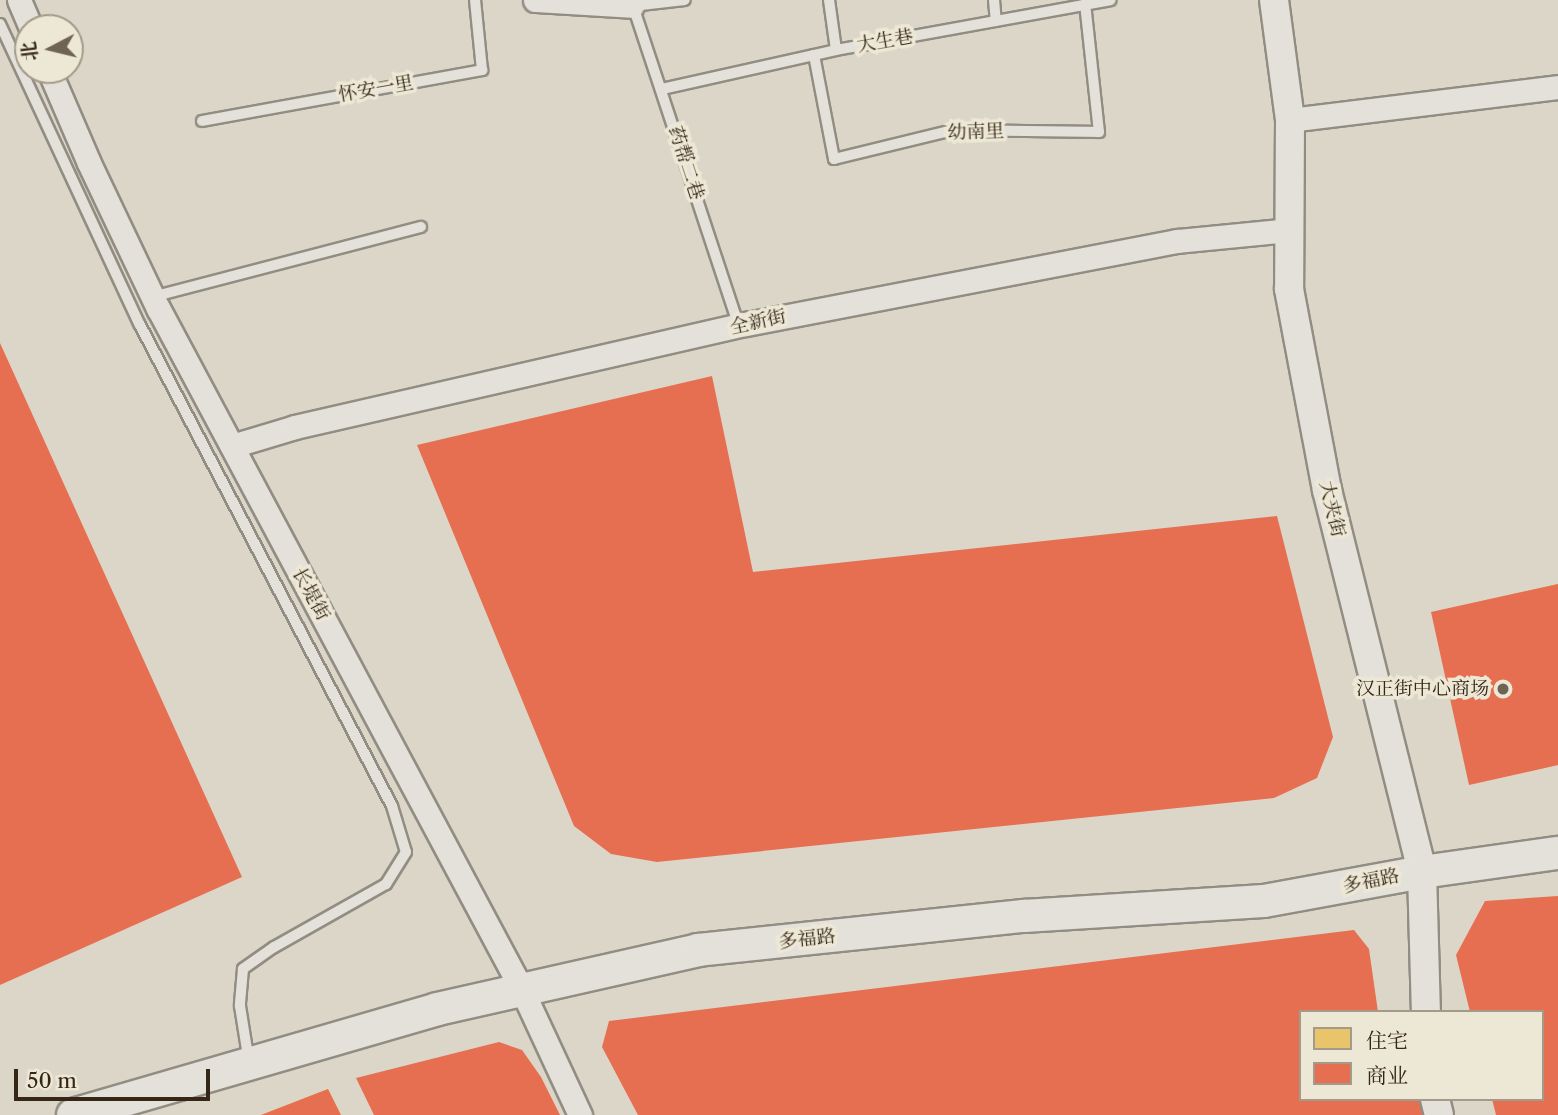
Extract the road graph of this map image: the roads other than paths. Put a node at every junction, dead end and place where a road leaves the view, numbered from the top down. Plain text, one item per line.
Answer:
1 (475, 0) edge
2 (534, 0) edge
3 (685, 0) edge
4 (829, 0) edge
5 (994, 0) edge
6 (1110, 0) edge
7 (1274, 0) edge
8 (632, 3) edge
9 (1085, 4) junction
10 (996, 21) junction
11 (0, 24) edge
12 (836, 50) junction
13 (814, 55) junction
14 (55, 84) edge
15 (1558, 88) edge
16 (663, 89) junction
17 (1290, 120) junction
18 (202, 121) dead end
19 (421, 227) dead end
20 (1289, 230) junction
21 (152, 297) junction
22 (739, 326) junction
23 (232, 446) junction
24 (1558, 852) edge
25 (1422, 872) junction
26 (522, 990) junction
27 (1426, 1010) edge
28 (249, 1062) junction
29 (74, 1115) edge
30 (580, 1115) edge

1 - 18 lane, 怀安一里
2 - 8 street
3 - 8 lane
4 - 12 lane
5 - 10 lane
6 - 9 lane, 大生巷
7 - 17 street, 大夹街
8 - 16 lane, 药帮二巷
9 - 10 lane, 大生巷
9 - 13 lane, 幼南里
10 - 12 lane, 大生巷
11 - 28 lane
12 - 13 lane, 大生巷
13 - 16 lane, 大生巷
14 - 21 street, 长堤街
15 - 17 street
16 - 22 lane, 药帮二巷
17 - 20 street, 大夹街
19 - 21 lane
20 - 22 street, 全新街
20 - 25 street, 大夹街
21 - 23 street, 长堤街
22 - 23 street, 全新街
23 - 26 street, 长堤街
24 - 25 main road, 多福路
25 - 26 main road, 多福路
25 - 27 street, 大夹街
26 - 28 main road, 多福路
26 - 30 street, 长堤街
28 - 29 main road, 多福路

